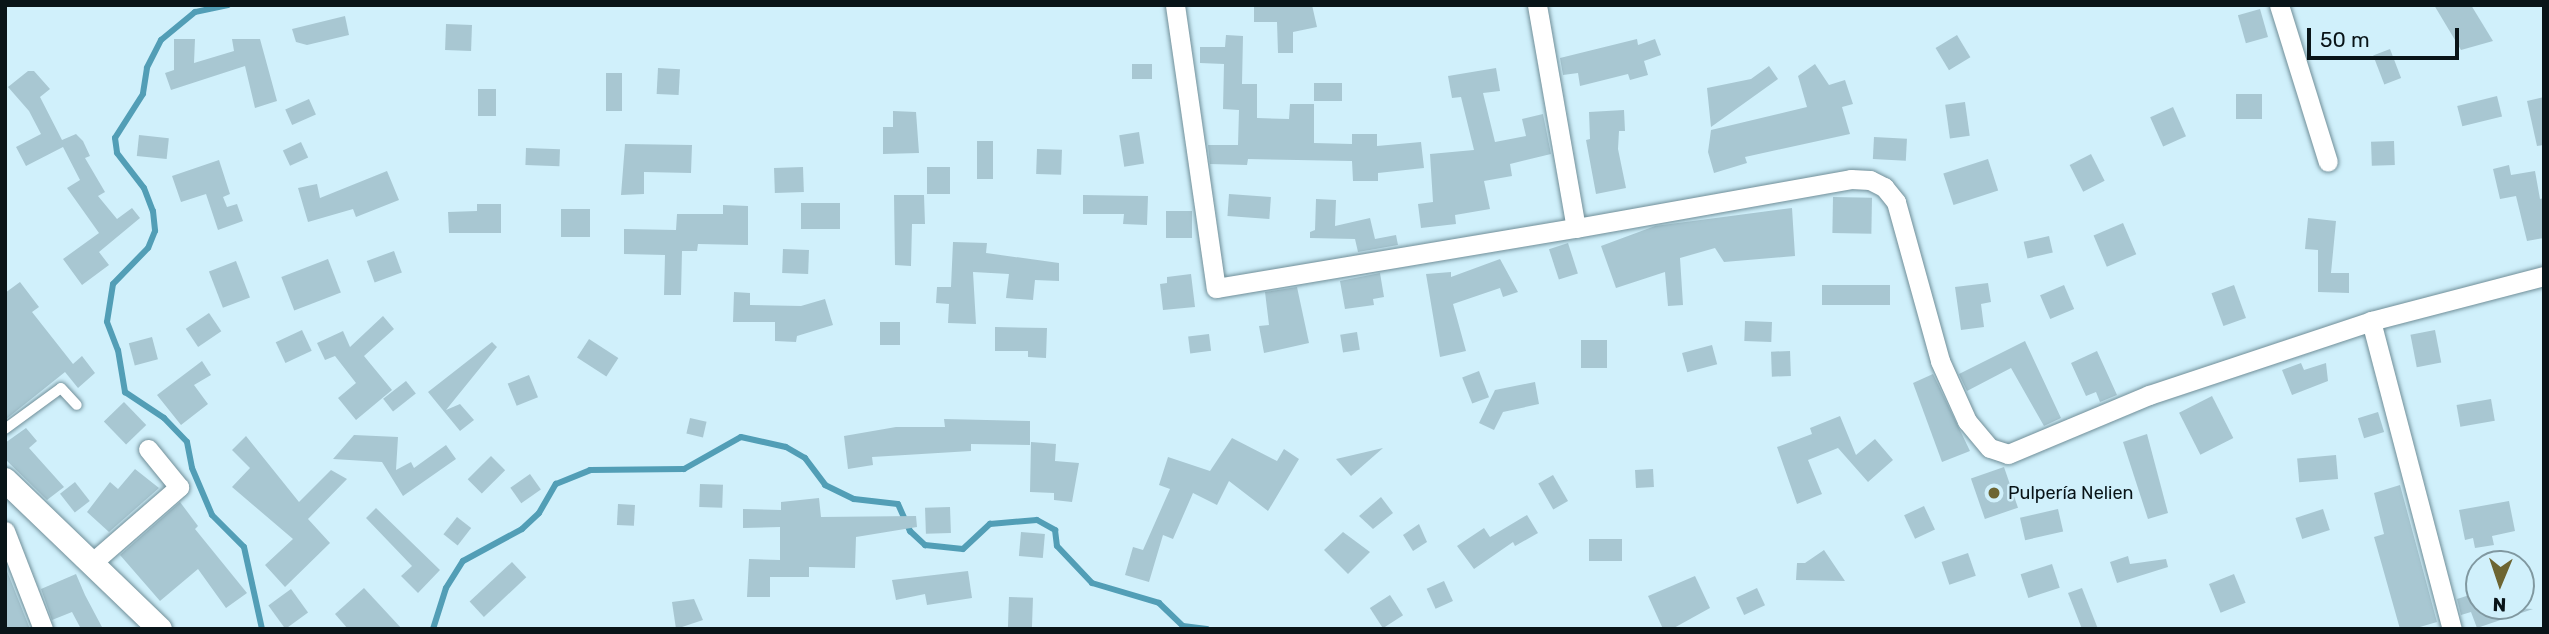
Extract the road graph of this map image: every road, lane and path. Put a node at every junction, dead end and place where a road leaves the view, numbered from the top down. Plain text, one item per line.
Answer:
1 (1175, 5) edge
2 (1537, 5) edge
3 (2279, 5) edge
4 (2328, 162) dead end
5 (1576, 228) junction
6 (2544, 276) edge
7 (2371, 321) junction
8 (77, 405) dead end
9 (5, 429) edge
10 (148, 449) dead end
11 (5, 480) edge
12 (5, 531) edge
13 (94, 561) junction
14 (43, 629) edge
15 (160, 629) edge
16 (2452, 629) edge

1 - 5 street
2 - 5 street
3 - 4 street
5 - 7 street
6 - 7 street
7 - 16 street
8 - 9 lane
10 - 13 street
11 - 13 street
12 - 14 street
13 - 15 street

